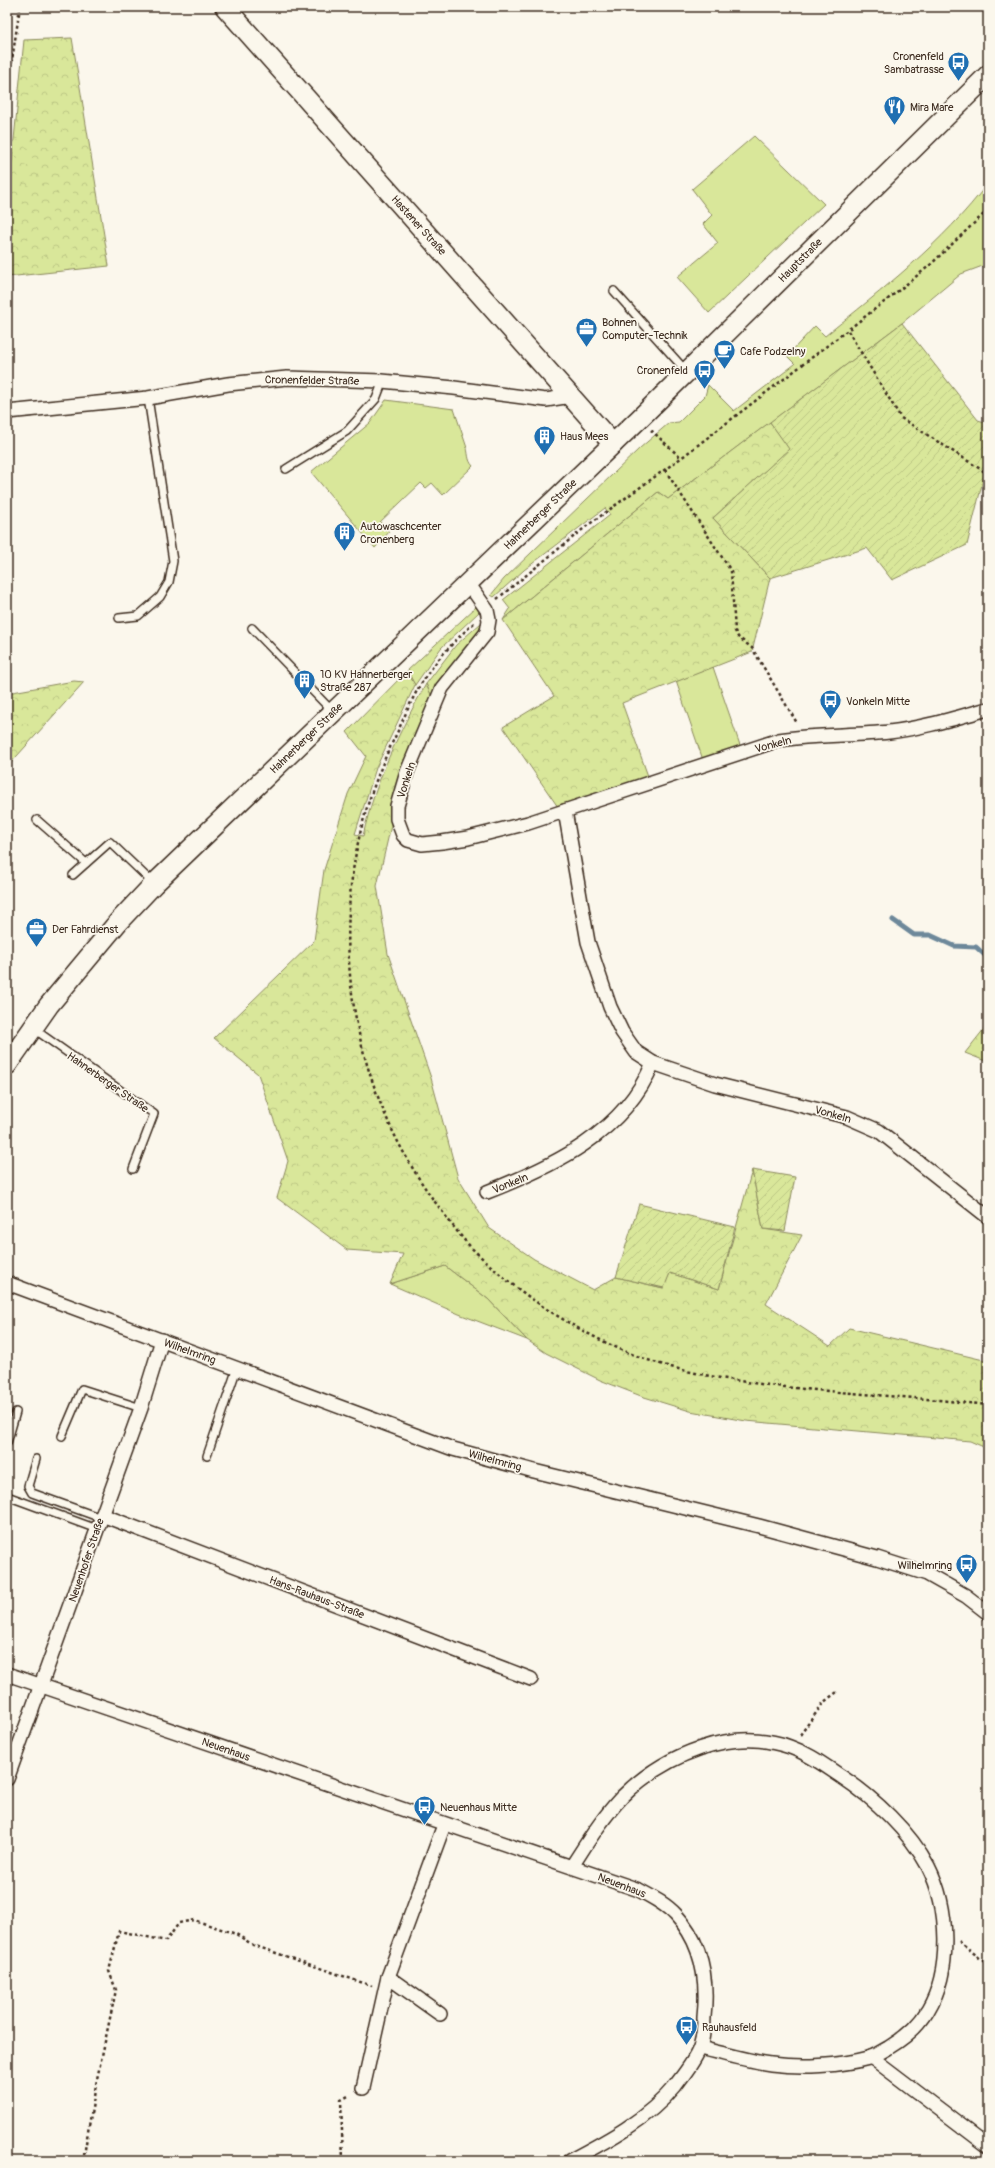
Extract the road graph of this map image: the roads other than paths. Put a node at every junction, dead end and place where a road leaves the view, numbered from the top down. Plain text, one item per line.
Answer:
1 (225, 7) edge
2 (988, 76) edge
3 (614, 291) dead end
4 (687, 372) junction
5 (383, 381) junction
6 (571, 396) junction
7 (148, 398) junction
8 (7, 412) edge
9 (612, 444) junction
10 (286, 468) dead end
11 (468, 583) junction
12 (119, 618) dead end
13 (252, 628) dead end
14 (988, 709) edge
15 (333, 712) junction
16 (564, 811) junction
17 (37, 820) dead end
18 (86, 863) junction
19 (73, 875) dead end
20 (154, 884) junction
21 (34, 1029) junction
22 (653, 1062) junction
23 (7, 1065) edge
24 (133, 1168) dead end
25 (487, 1192) dead end
26 (988, 1217) edge
27 (7, 1283) edge
28 (162, 1340) junction
29 (236, 1368) junction
30 (141, 1408) junction
31 (16, 1412) dead end
32 (62, 1436) dead end
33 (7, 1443) edge
34 (207, 1456) dead end
35 (36, 1459) dead end
36 (7, 1496) edge
37 (100, 1521) junction
38 (988, 1613) edge
39 (7, 1674) edge
40 (531, 1679) dead end
41 (42, 1686) junction
42 (7, 1779) edge
43 (444, 1825) junction
44 (572, 1866) junction
45 (388, 1977) junction
46 (440, 2014) dead end
47 (700, 2048) junction
48 (871, 2057) junction
49 (363, 2088) road end
50 (988, 2146) edge
51 (569, 2161) edge

1 - 6 main road, Hastener Straße
2 - 4 main road, Hauptstraße
3 - 4 lane
4 - 9 main road, Hauptstraße
5 - 6 street, Cronenfelder Straße
5 - 7 street, Cronenfelder Straße
5 - 10 lane
6 - 9 main road, Hastener Straße
7 - 8 street, Cronenfelder Straße
7 - 12 lane
9 - 11 main road, Hahnerberger Straße
11 - 15 main road, Hahnerberger Straße
11 - 16 street, Vonkeln
13 - 15 lane
14 - 16 street, Vonkeln
15 - 20 main road, Hahnerberger Straße
16 - 22 street, Vonkeln
17 - 18 lane
18 - 19 lane
18 - 20 lane
20 - 21 main road, Hahnerberger Straße
21 - 23 main road, Hahnerberger Straße
21 - 24 lane, Hahnerberger Straße
22 - 25 street, Vonkeln
22 - 26 street, Vonkeln
27 - 28 street, Wilhelmring
28 - 29 street, Wilhelmring
28 - 30 street, Neuenhofer Straße
29 - 34 lane
29 - 38 street, Wilhelmring
30 - 32 lane
30 - 37 street, Neuenhofer Straße
31 - 33 lane
35 - 37 lane
36 - 37 lane
37 - 40 street, Hans-Rauhaus-Straße
37 - 41 street, Neuenhofer Straße
39 - 41 street, Neuenhaus
41 - 42 street, Neuenhofer Straße
41 - 43 street, Neuenhaus
43 - 44 street, Neuenhaus
43 - 45 street
44 - 47 street, Neuenhaus
44 - 48 street
45 - 46 street
45 - 49 street
47 - 48 street
47 - 51 street, Neuenhaus
48 - 50 street

